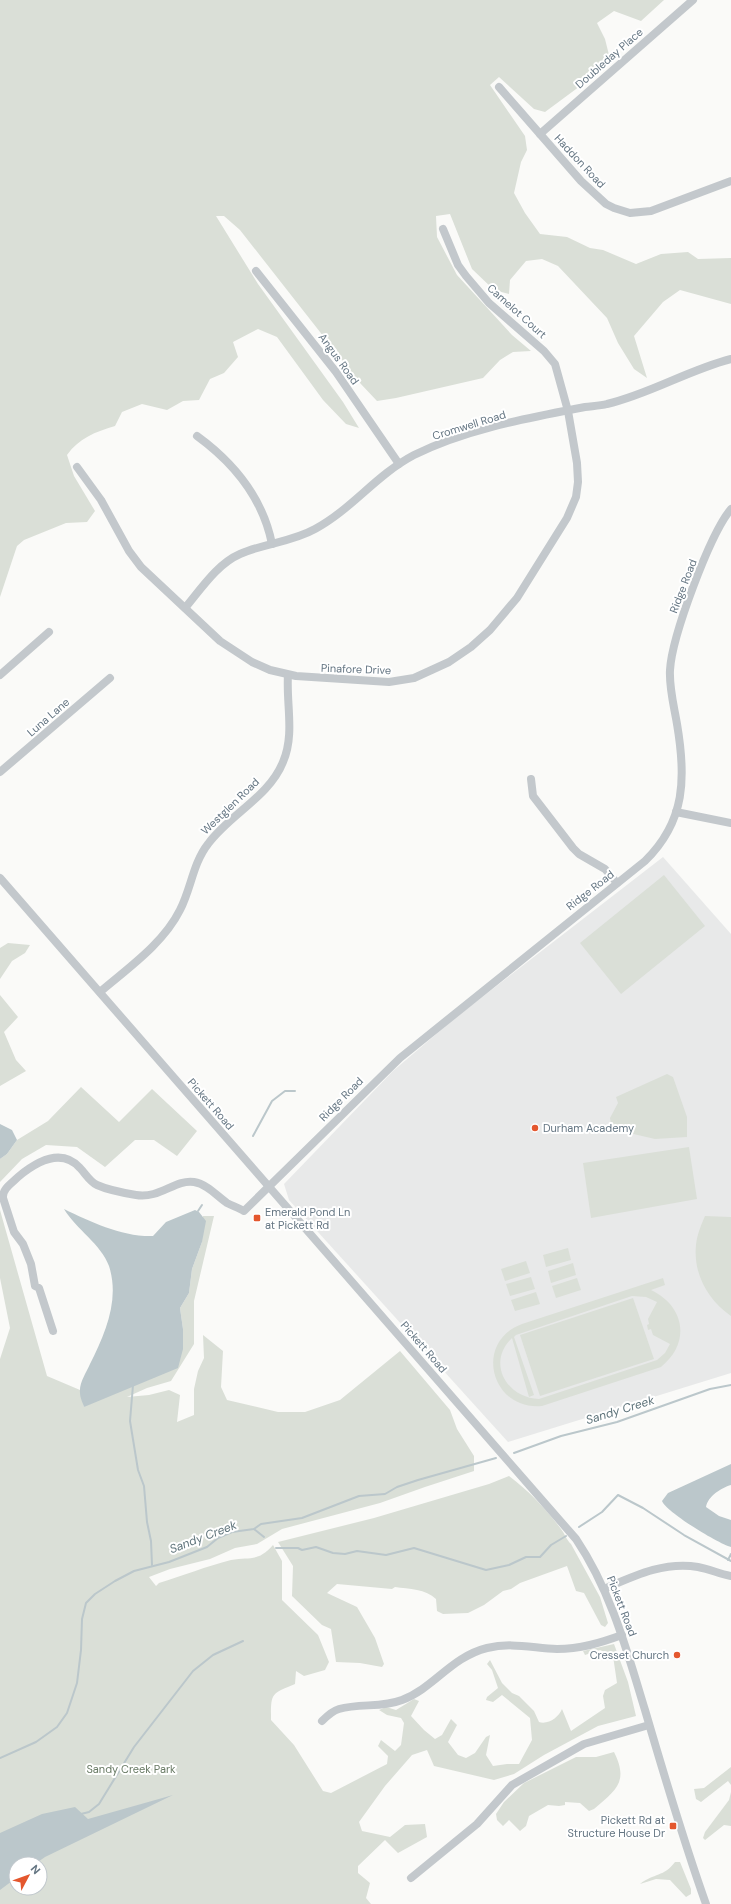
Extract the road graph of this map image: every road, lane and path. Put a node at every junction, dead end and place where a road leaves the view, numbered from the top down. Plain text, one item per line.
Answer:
1 (693, 0) edge
2 (499, 88) dead end
3 (540, 134) junction
4 (731, 181) edge
5 (443, 229) dead end
6 (256, 271) dead end
7 (731, 359) edge
8 (568, 411) junction
9 (197, 436) dead end
10 (399, 464) junction
11 (77, 467) dead end
12 (731, 509) edge
13 (272, 544) junction
14 (185, 608) junction
15 (49, 632) dead end
16 (0, 675) edge
17 (288, 675) junction
18 (110, 678) dead end
19 (0, 772) edge
20 (531, 779) dead end
21 (676, 812) junction
22 (731, 823) edge
23 (0, 878) edge
24 (617, 884) junction
25 (100, 992) junction
26 (269, 1187) junction
27 (53, 1331) dead end
28 (731, 1576) edge
29 (604, 1589) junction
30 (622, 1635) junction
31 (322, 1721) dead end
32 (649, 1725) junction
33 (410, 1878) dead end
34 (706, 1904) edge

1 - 3 street, Doubleday Place
2 - 3 street, Haddon Road
3 - 4 street, Haddon Road
5 - 8 street, Camelot Court
6 - 10 street, Angus Road
7 - 8 street, Cromwell Road
8 - 10 street, Cromwell Road
8 - 17 street, Pinafore Drive
9 - 13 street
10 - 13 street, Cromwell Road
11 - 14 street, Pinafore Drive
12 - 21 street, Ridge Road
13 - 14 street, Cromwell Road
14 - 17 street, Pinafore Drive
15 - 16 street
17 - 25 street, Westglen Road
18 - 19 street, Luna Lane
20 - 24 street
21 - 22 street
21 - 24 street, Ridge Road
23 - 25 street, Pickett Road
24 - 26 street, Ridge Road
25 - 26 street, Pickett Road
26 - 27 street, Ridge Road
26 - 29 street, Pickett Road
28 - 29 street
29 - 30 street, Pickett Road
30 - 31 street
30 - 32 street, Pickett Road
32 - 33 street
32 - 34 street, Pickett Road

